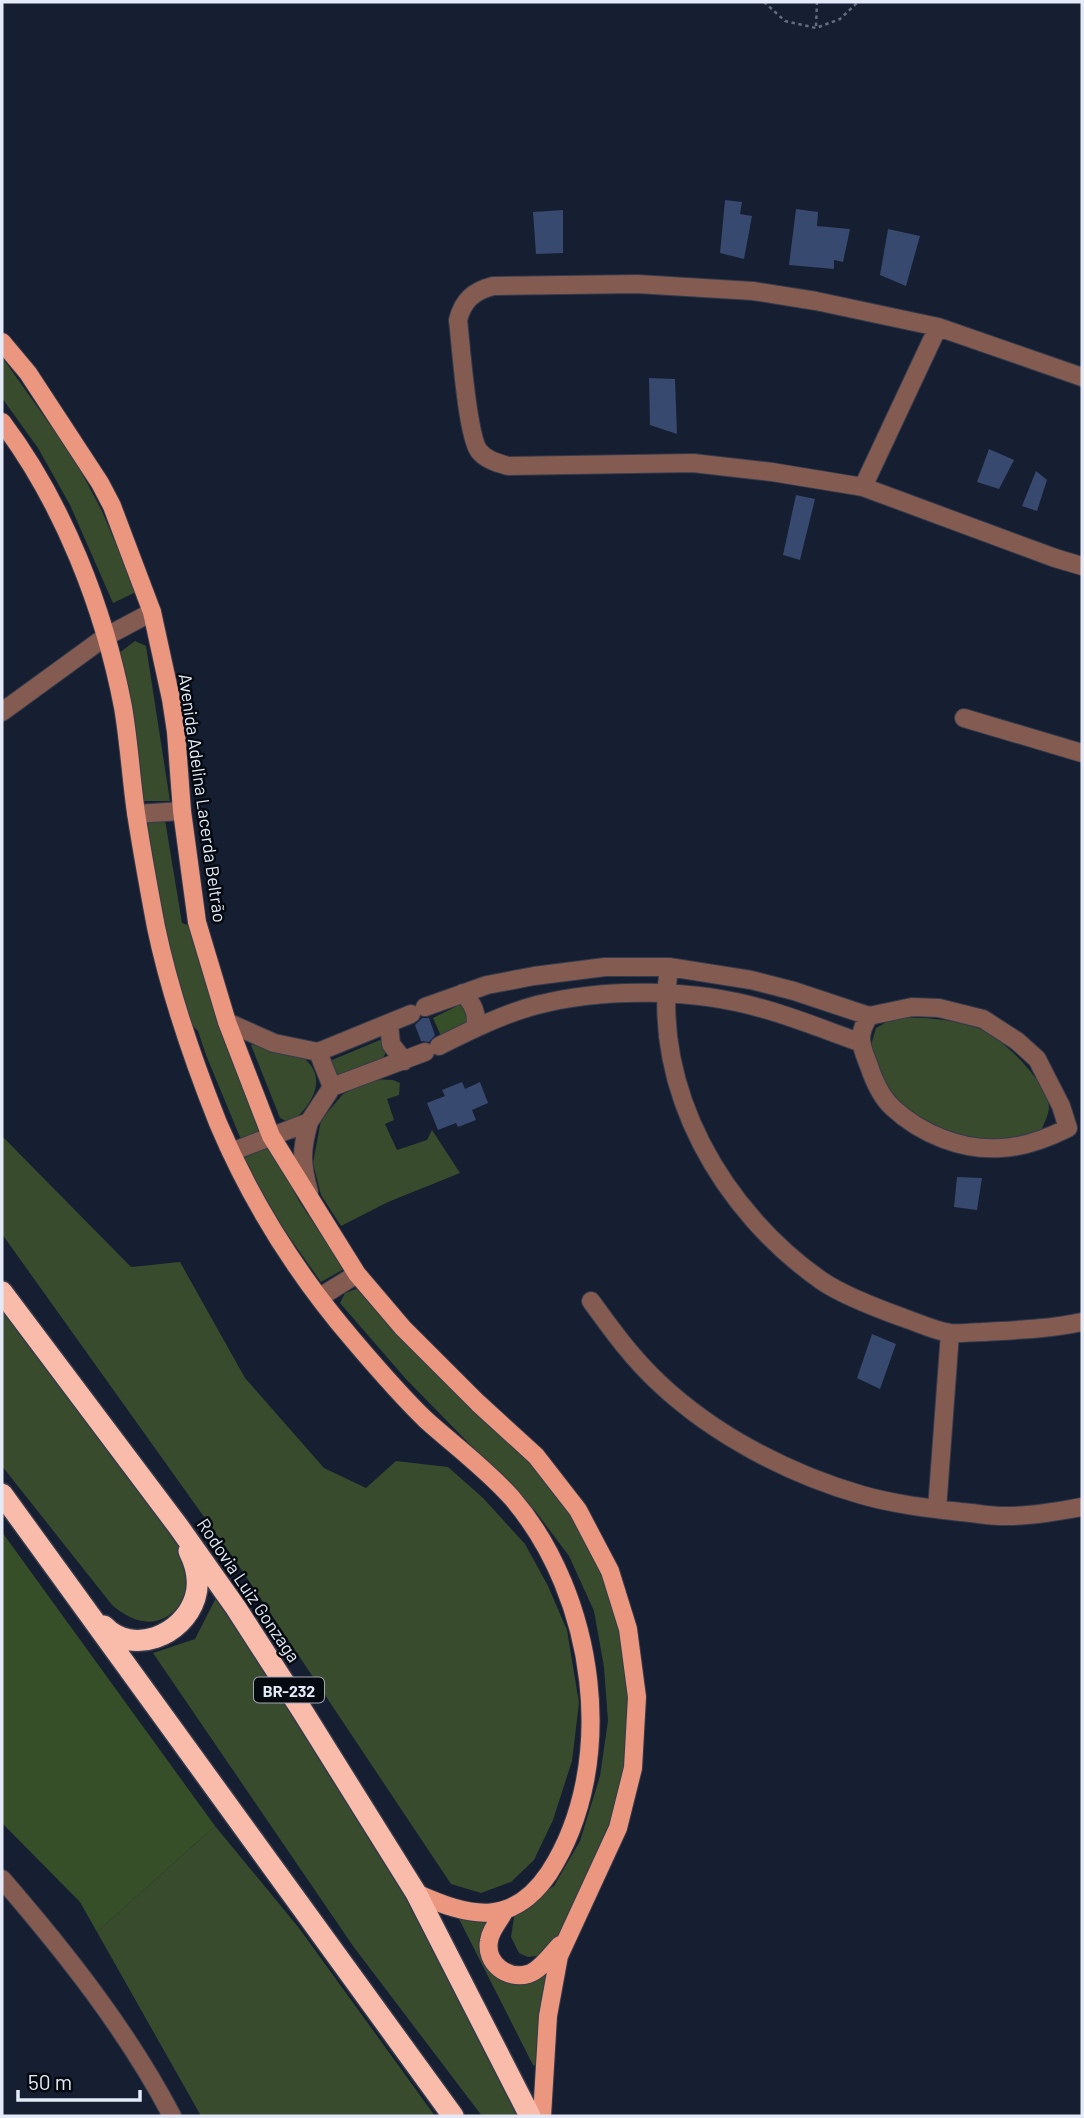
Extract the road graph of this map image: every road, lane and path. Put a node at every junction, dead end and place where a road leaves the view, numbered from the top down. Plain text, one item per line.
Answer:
1 (764, 2) edge
2 (817, 2) edge
3 (858, 2) edge
4 (816, 28) junction
5 (938, 327) junction
6 (2, 342) edge
7 (1082, 377) edge
8 (2, 422) edge
9 (863, 487) junction
10 (1082, 566) edge
11 (152, 612) junction
12 (105, 637) junction
13 (2, 712) edge
14 (964, 718) dead end
15 (1082, 753) edge
16 (182, 811) junction
17 (136, 814) junction
18 (669, 967) junction
19 (463, 993) junction
20 (665, 995) junction
21 (869, 1016) junction
22 (227, 1022) junction
23 (389, 1024) junction
24 (475, 1028) junction
25 (859, 1042) junction
26 (318, 1052) junction
27 (404, 1061) junction
28 (332, 1087) junction
29 (309, 1122) junction
30 (1075, 1128) edge
31 (271, 1136) junction
32 (231, 1152) junction
33 (311, 1202) junction
34 (357, 1274) junction
35 (2, 1292) edge
36 (320, 1297) junction
37 (591, 1301) dead end
38 (1082, 1322) edge
39 (950, 1333) junction
40 (2, 1494) edge
41 (1082, 1507) edge
42 (937, 1509) junction
43 (178, 1526) junction
44 (76, 1595) junction
45 (2, 1879) edge
46 (416, 1894) junction
47 (504, 1912) junction
48 (565, 1940) junction
49 (172, 2116) edge
50 (453, 2116) edge
51 (530, 2116) edge
52 (542, 2116) edge

1 - 4 path
2 - 4 path
3 - 4 path
5 - 7 street
5 - 9 street
5 - 9 street
6 - 11 main road, Avenida Adelina Lacerda Beltrão
8 - 12 main road
9 - 10 street
11 - 12 street
11 - 16 main road, Avenida Adelina Lacerda Beltrão
12 - 13 street
12 - 17 main road
14 - 15 street
16 - 17 street
16 - 22 main road, Avenida Adelina Lacerda Beltrão
17 - 32 main road
18 - 19 street
18 - 20 street
18 - 21 street
19 - 23 street
19 - 24 street
20 - 24 street
20 - 25 street
20 - 39 street
21 - 25 street
21 - 30 street
22 - 26 street
22 - 31 main road, Avenida Adelina Lacerda Beltrão
23 - 26 street
23 - 27 street
24 - 27 street
25 - 30 street
26 - 28 street
27 - 28 street
28 - 29 street
29 - 31 street
29 - 33 street
31 - 32 street
31 - 33 main road, Avenida Adelina Lacerda Beltrão
32 - 36 main road
33 - 34 main road, Avenida Adelina Lacerda Beltrão
34 - 36 street
34 - 48 main road, Avenida Adelina Lacerda Beltrão
35 - 43 highway, Rodovia Luiz Gonzaga / BR-232
36 - 47 main road
37 - 42 street
38 - 39 street
39 - 42 street
40 - 44 highway
41 - 42 street
43 - 44 highway
43 - 46 highway, Rodovia Luiz Gonzaga / BR-232
44 - 50 highway
45 - 49 street
46 - 47 main road
46 - 51 highway, Rodovia Luiz Gonzaga / BR-232
47 - 48 main road
48 - 52 main road, Avenida Adelina Lacerda Beltrão

